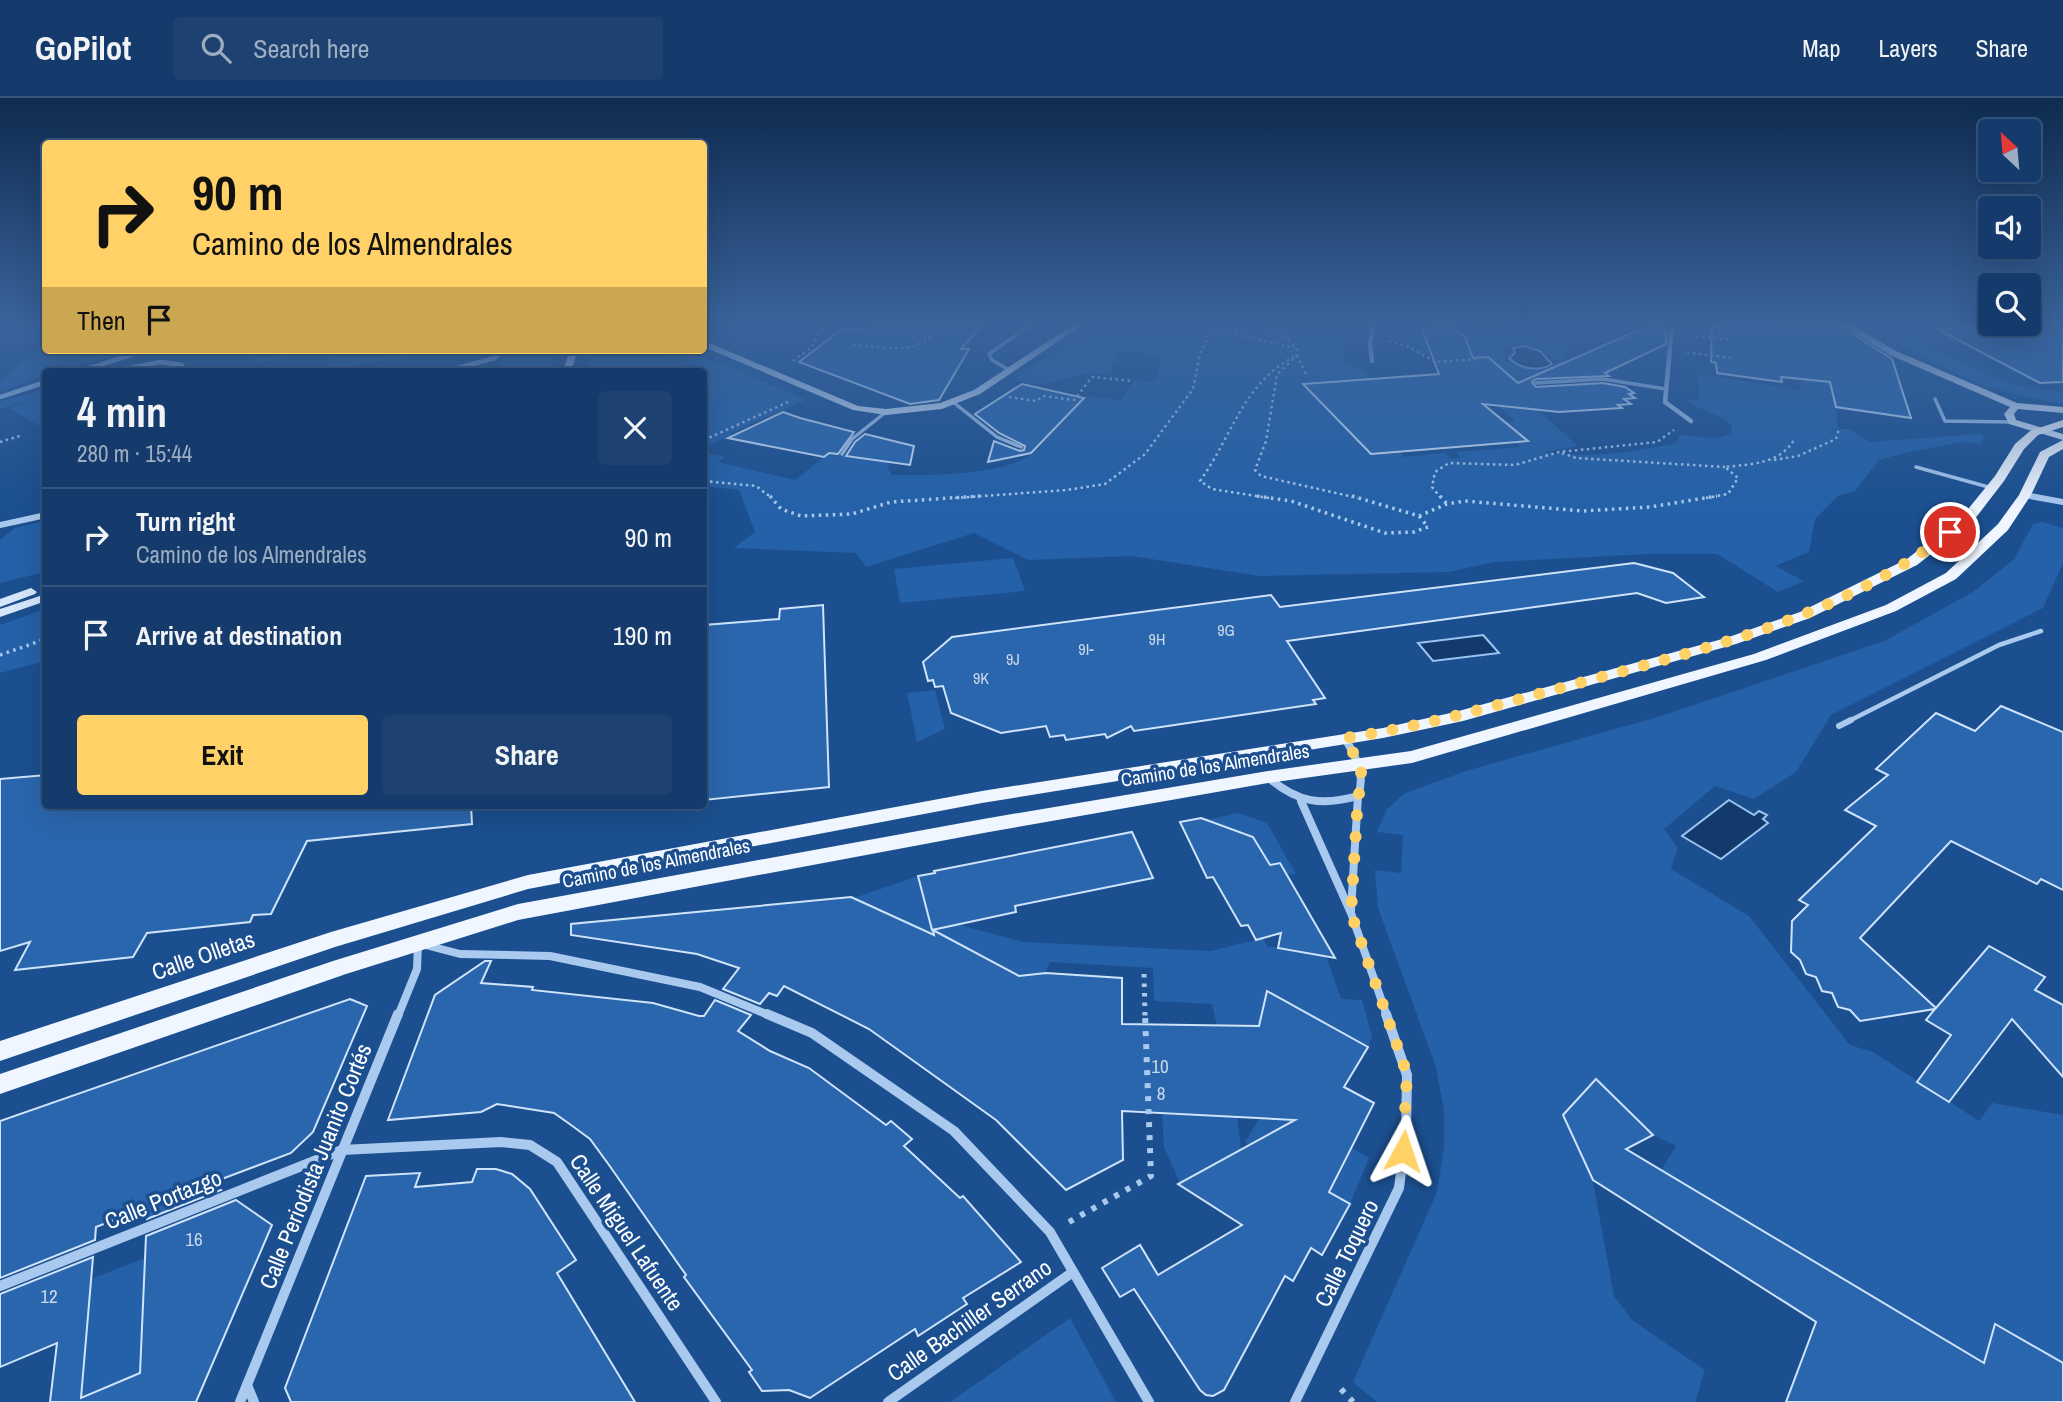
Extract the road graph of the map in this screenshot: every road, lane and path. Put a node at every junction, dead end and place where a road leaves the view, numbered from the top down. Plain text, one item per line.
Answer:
1 (32, 387) edge
2 (806, 387) edge
3 (983, 387) edge
4 (1084, 387) edge
5 (1193, 387) edge
6 (1254, 387) edge
7 (1275, 387) edge
8 (1653, 387) edge
9 (1969, 387) edge
10 (1667, 389) joint
11 (977, 391) junction
12 (777, 395) dead end
13 (0, 397) edge
14 (1935, 399) dead end
15 (954, 402) junction
16 (2016, 406) junction
17 (2063, 410) edge
18 (886, 412) junction
19 (1691, 421) joint
20 (2012, 422) junction
21 (2063, 423) edge
22 (1839, 429) dead end
23 (2039, 431) junction
24 (23, 435) dead end
25 (2063, 437) edge
26 (1795, 438) dead end
27 (707, 439) edge
28 (0, 442) edge
29 (2063, 444) edge
30 (1021, 447) dead end
31 (1559, 452) junction
32 (842, 454) dead end
33 (1771, 460) junction
34 (1725, 467) junction
35 (1916, 467) dead end
36 (707, 481) edge
37 (1992, 488) junction
38 (2025, 495) junction
39 (2063, 502) edge
40 (1447, 504) junction
41 (42, 515) edge
42 (1419, 516) junction
43 (0, 525) edge
44 (42, 589) edge
45 (42, 598) edge
46 (0, 603) edge
47 (0, 613) edge
48 (2041, 631) dead end
49 (42, 640) edge
50 (0, 655) edge
51 (1839, 726) dead end
52 (1345, 738) junction
53 (1360, 766) junction
54 (1268, 777) junction
55 (1358, 796) junction
56 (1301, 801) junction
57 (424, 911) joint
58 (1351, 913) junction
59 (418, 943) junction
60 (1144, 974) dead end
61 (0, 1051) edge
62 (0, 1084) edge
63 (342, 1150) junction
64 (1050, 1232) junction
65 (1073, 1272) junction
66 (0, 1286) edge
67 (247, 1385) junction
68 (1341, 1389) dead end
69 (240, 1402) edge
70 (254, 1402) edge
71 (716, 1402) edge
72 (888, 1402) edge
73 (1149, 1402) edge
74 (1294, 1402) edge
75 (1353, 1402) edge

1 - 13 street
2 - 18 main road
3 - 11 main road
4 - 11 path
5 - 36 path
6 - 42 path
7 - 42 path
8 - 10 lane
9 - 16 main road
10 - 19 street
11 - 15 main road
12 - 27 path
14 - 20 lane
15 - 18 main road
15 - 30 lane
16 - 17 main road
16 - 20 main road
18 - 32 lane
19 - 31 path
20 - 23 main road
21 - 23 main road, Camino de los Almendrales
22 - 33 path
23 - 25 main road
23 - 37 main road, Camino de los Almendrales
24 - 28 path
26 - 33 path
29 - 38 main road, Camino de los Almendrales
31 - 34 path
31 - 40 path
33 - 34 path
34 - 40 path
35 - 37 lane
37 - 52 main road, Camino de los Almendrales
38 - 39 street
38 - 53 main road, Camino de los Almendrales
40 - 42 path
41 - 43 street
44 - 46 main road
45 - 47 main road
48 - 51 lane
49 - 50 path
52 - 53 street
52 - 57 main road, Camino de los Almendrales
53 - 54 main road, Camino de los Almendrales
53 - 55 street, Calle Toquero
54 - 56 street
54 - 59 main road, Camino de los Almendrales
55 - 56 street
55 - 58 street, Calle Toquero
56 - 58 street, Calle Toquero
57 - 61 main road, Calle Olletas
58 - 74 street, Calle Toquero
59 - 62 main road
59 - 63 street, Calle Periodista Juanito Cortés
59 - 64 street
60 - 64 path
63 - 66 street, Calle Portazgo
63 - 67 street, Calle Periodista Juanito Cortés
63 - 71 street, Calle Miguel Lafuente
64 - 65 street
65 - 72 street, Calle Bachiller Serrano
65 - 73 street
67 - 69 street, Calle Periodista Juanito Cortés
67 - 70 street
68 - 75 path

